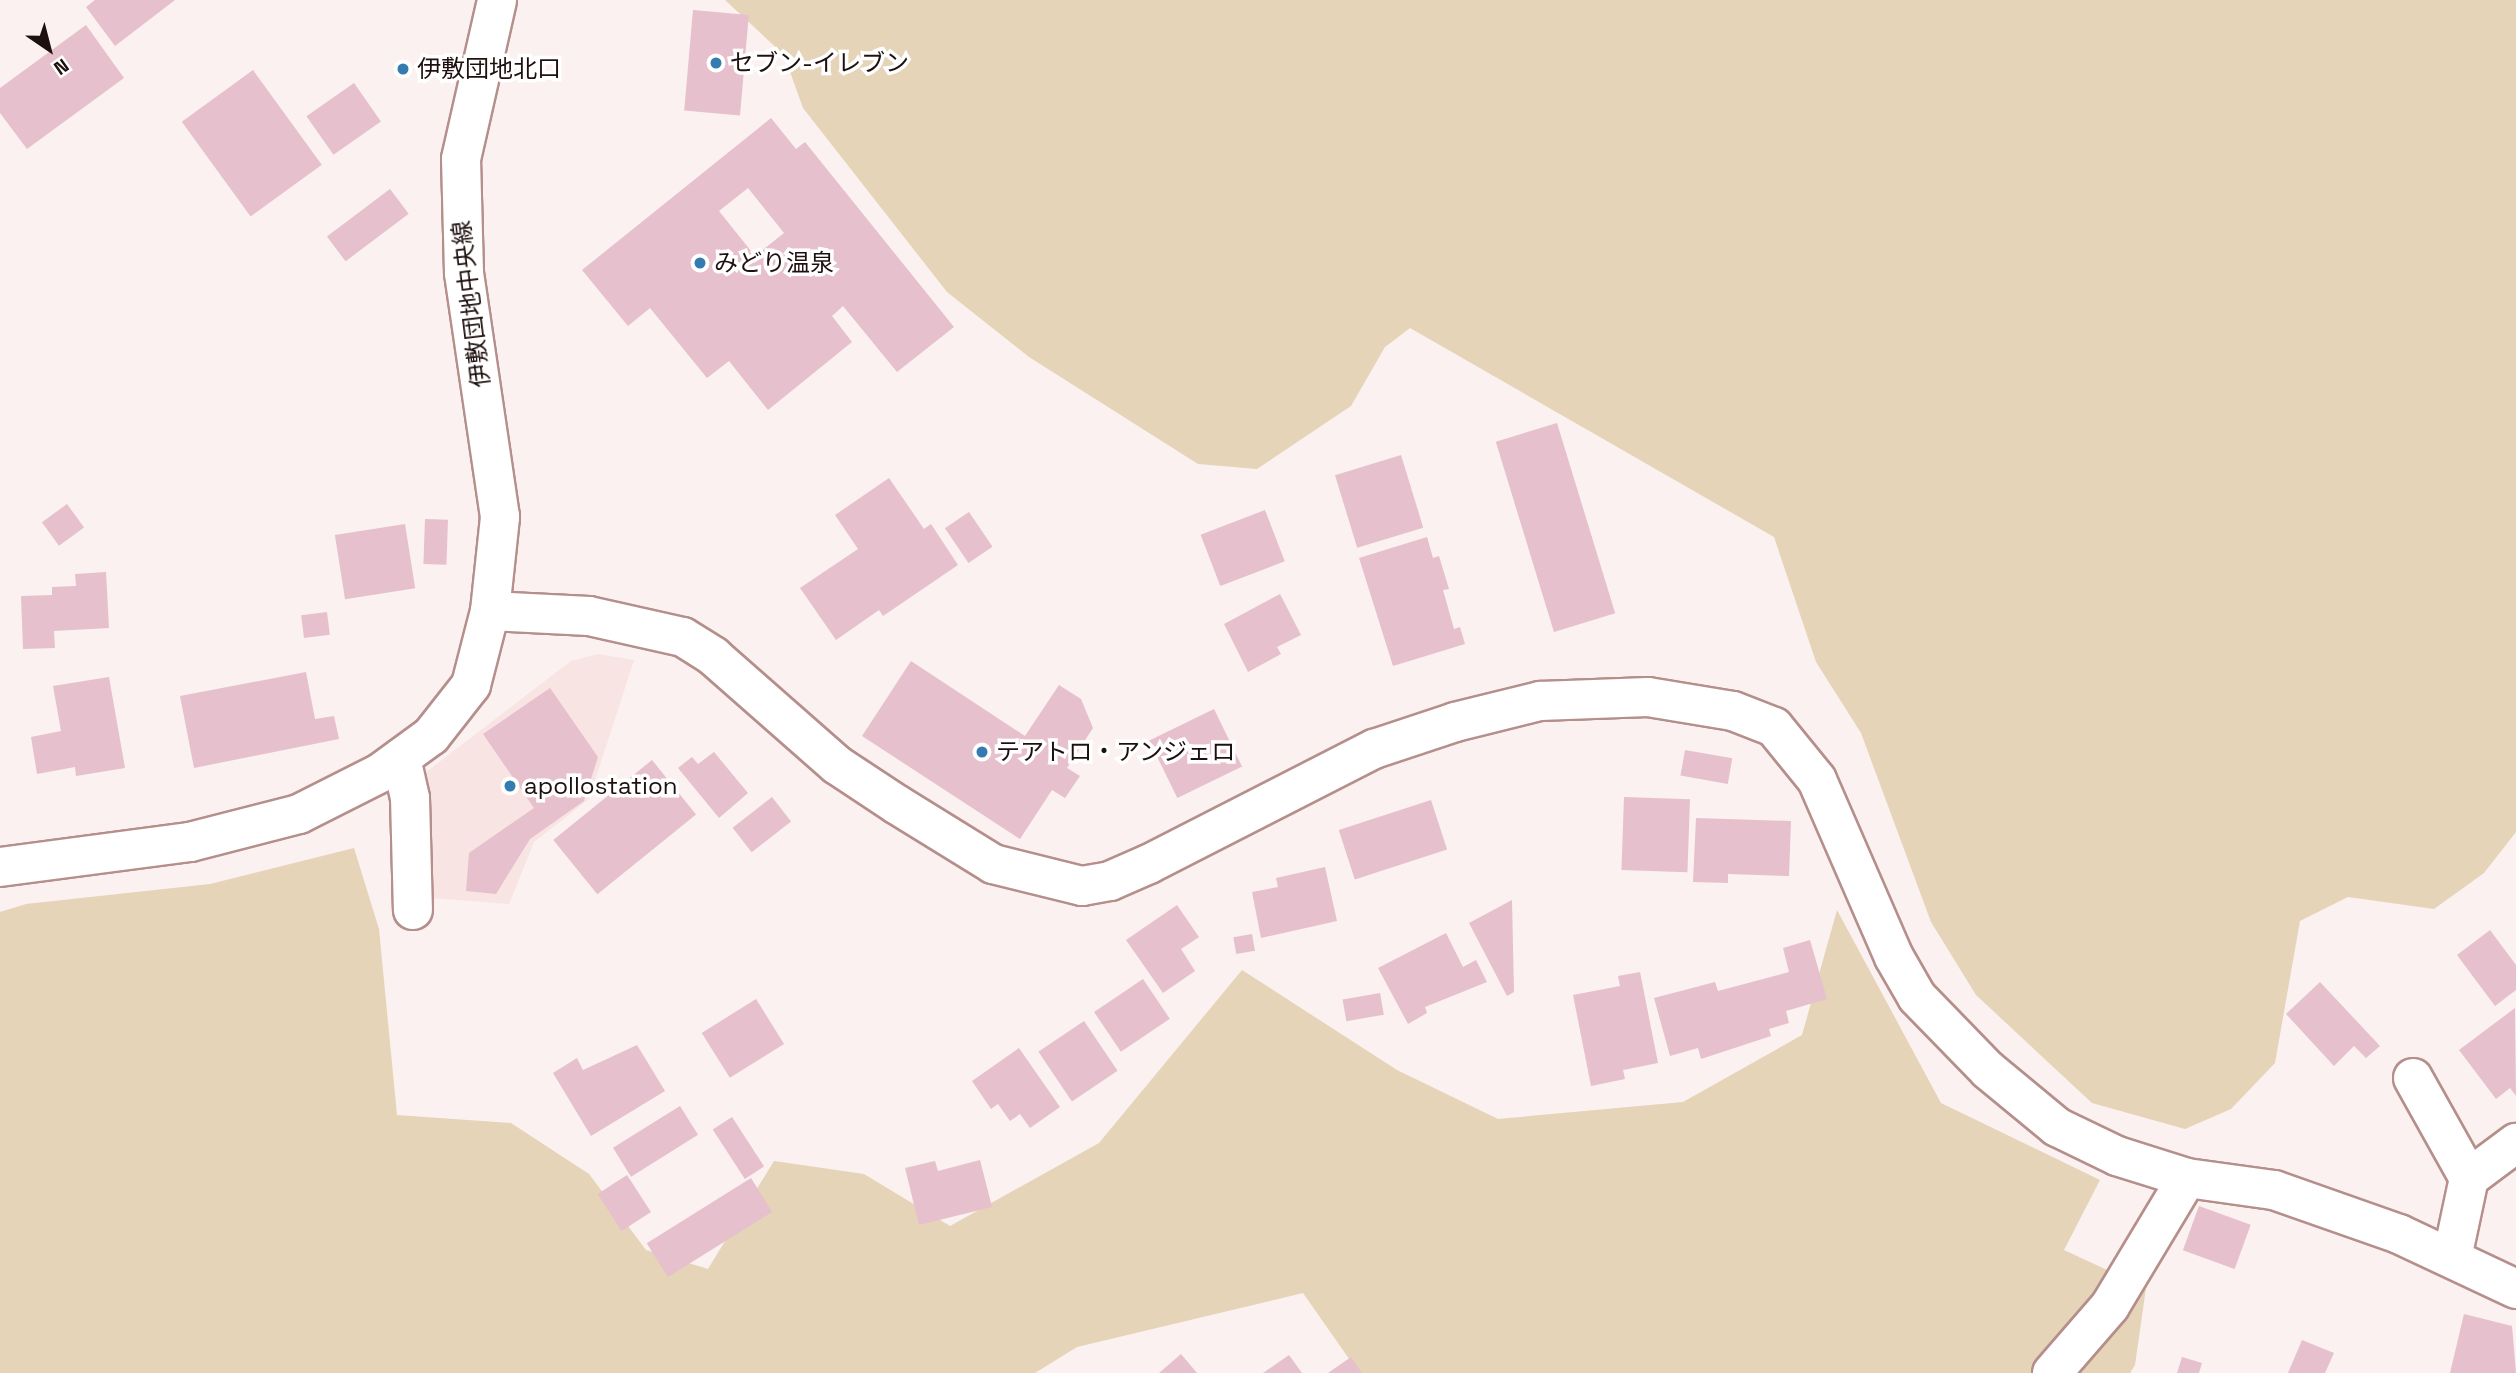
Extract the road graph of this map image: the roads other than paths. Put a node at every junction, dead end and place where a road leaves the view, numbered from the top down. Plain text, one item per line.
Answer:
1 (497, 0) edge
2 (491, 611) junction
3 (401, 758) junction
4 (0, 867) edge
5 (413, 910) dead end
6 (2413, 1078) dead end
7 (2516, 1143) edge
8 (2186, 1178) junction
9 (2469, 1178) junction
10 (2452, 1258) junction
11 (2516, 1289) edge
12 (2052, 1373) edge

1 - 2 street, 伊敷団地中央線
2 - 3 street, 伊敷団地中央線
2 - 8 street
3 - 4 street, 伊敷団地中央線
3 - 5 street
6 - 9 street
7 - 9 street
8 - 10 street
8 - 12 street
9 - 10 street
10 - 11 street

